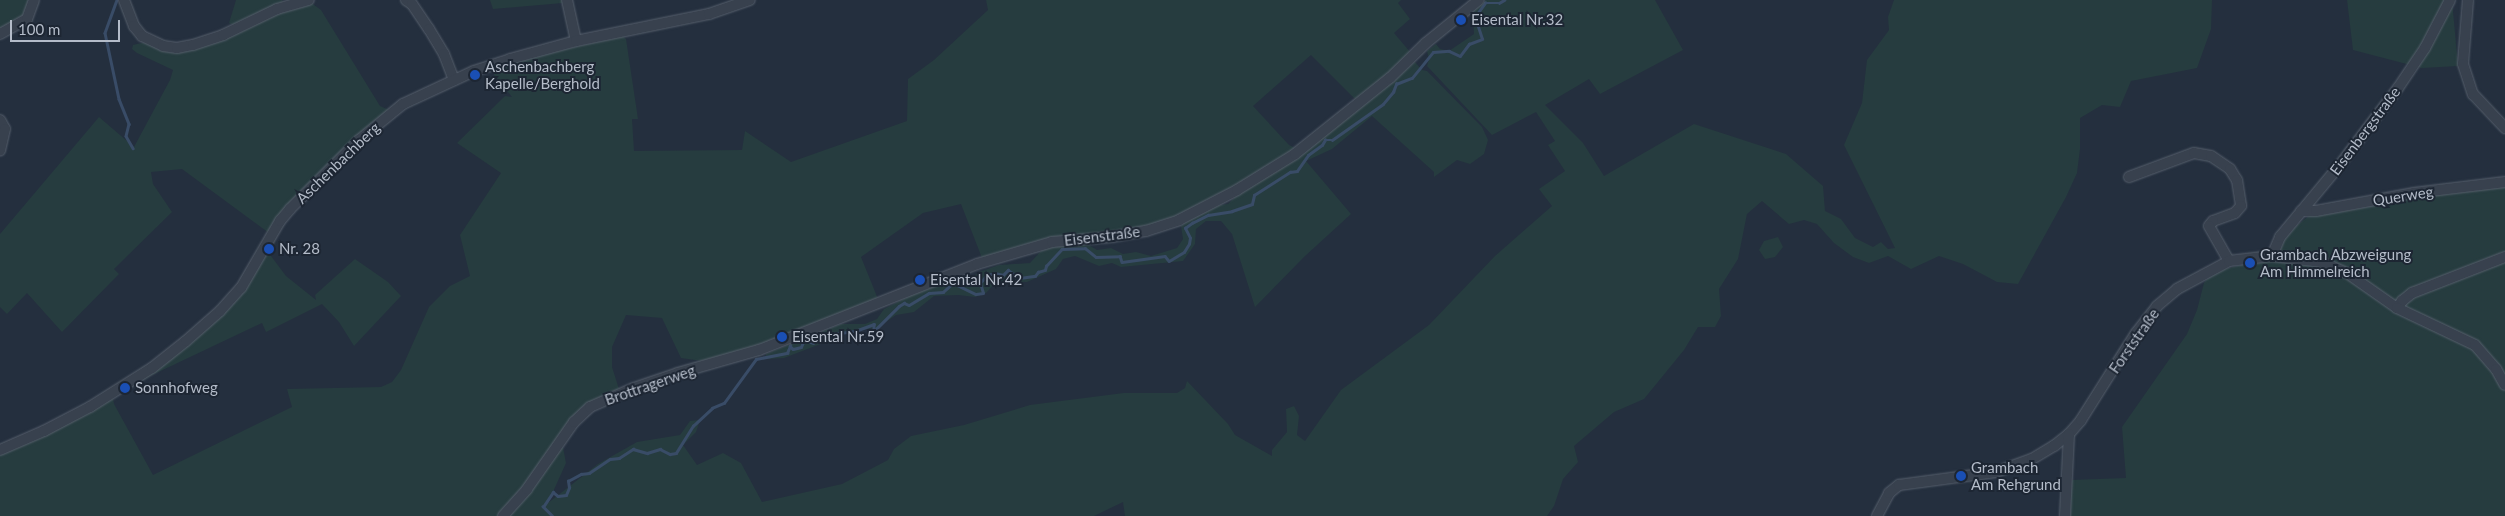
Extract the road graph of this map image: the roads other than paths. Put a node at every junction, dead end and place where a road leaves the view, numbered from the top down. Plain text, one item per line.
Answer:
1 (34, 0) edge
2 (124, 0) edge
3 (309, 0) edge
4 (423, 0) edge
5 (567, 0) edge
6 (750, 0) edge
7 (1479, 0) edge
8 (2450, 0) edge
9 (2468, 0) edge
10 (409, 2) edge
11 (0, 34) edge
12 (576, 41) junction
13 (454, 80) junction
14 (0, 120) edge
15 (2505, 128) edge
16 (0, 150) edge
17 (2129, 177) dead end
18 (2505, 182) edge
19 (2301, 211) junction
20 (2272, 256) junction
21 (2505, 257) edge
22 (2229, 261) junction
23 (2397, 308) junction
24 (759, 350) joint
25 (2505, 385) edge
26 (2069, 434) junction
27 (0, 450) edge
28 (502, 516) edge
29 (1878, 516) edge
30 (2065, 516) edge

1 - 11 street
2 - 3 street
4 - 10 street
5 - 12 street
6 - 12 street, Aschenbachberg
7 - 24 street, Eisenstraße
8 - 19 street, Eisenbergstraße
9 - 15 street
10 - 13 street
12 - 13 street, Aschenbachberg
13 - 27 street, Aschenbachberg
14 - 16 street
17 - 22 street
18 - 19 street, Querweg
19 - 20 street, Eisenbergstraße
20 - 22 street, Forststraße
20 - 23 street, Forststraße
21 - 23 street
22 - 26 street, Forststraße
23 - 25 street, Forststraße
24 - 28 street, Brottragerweg
26 - 29 street, Forststraße
26 - 30 street

